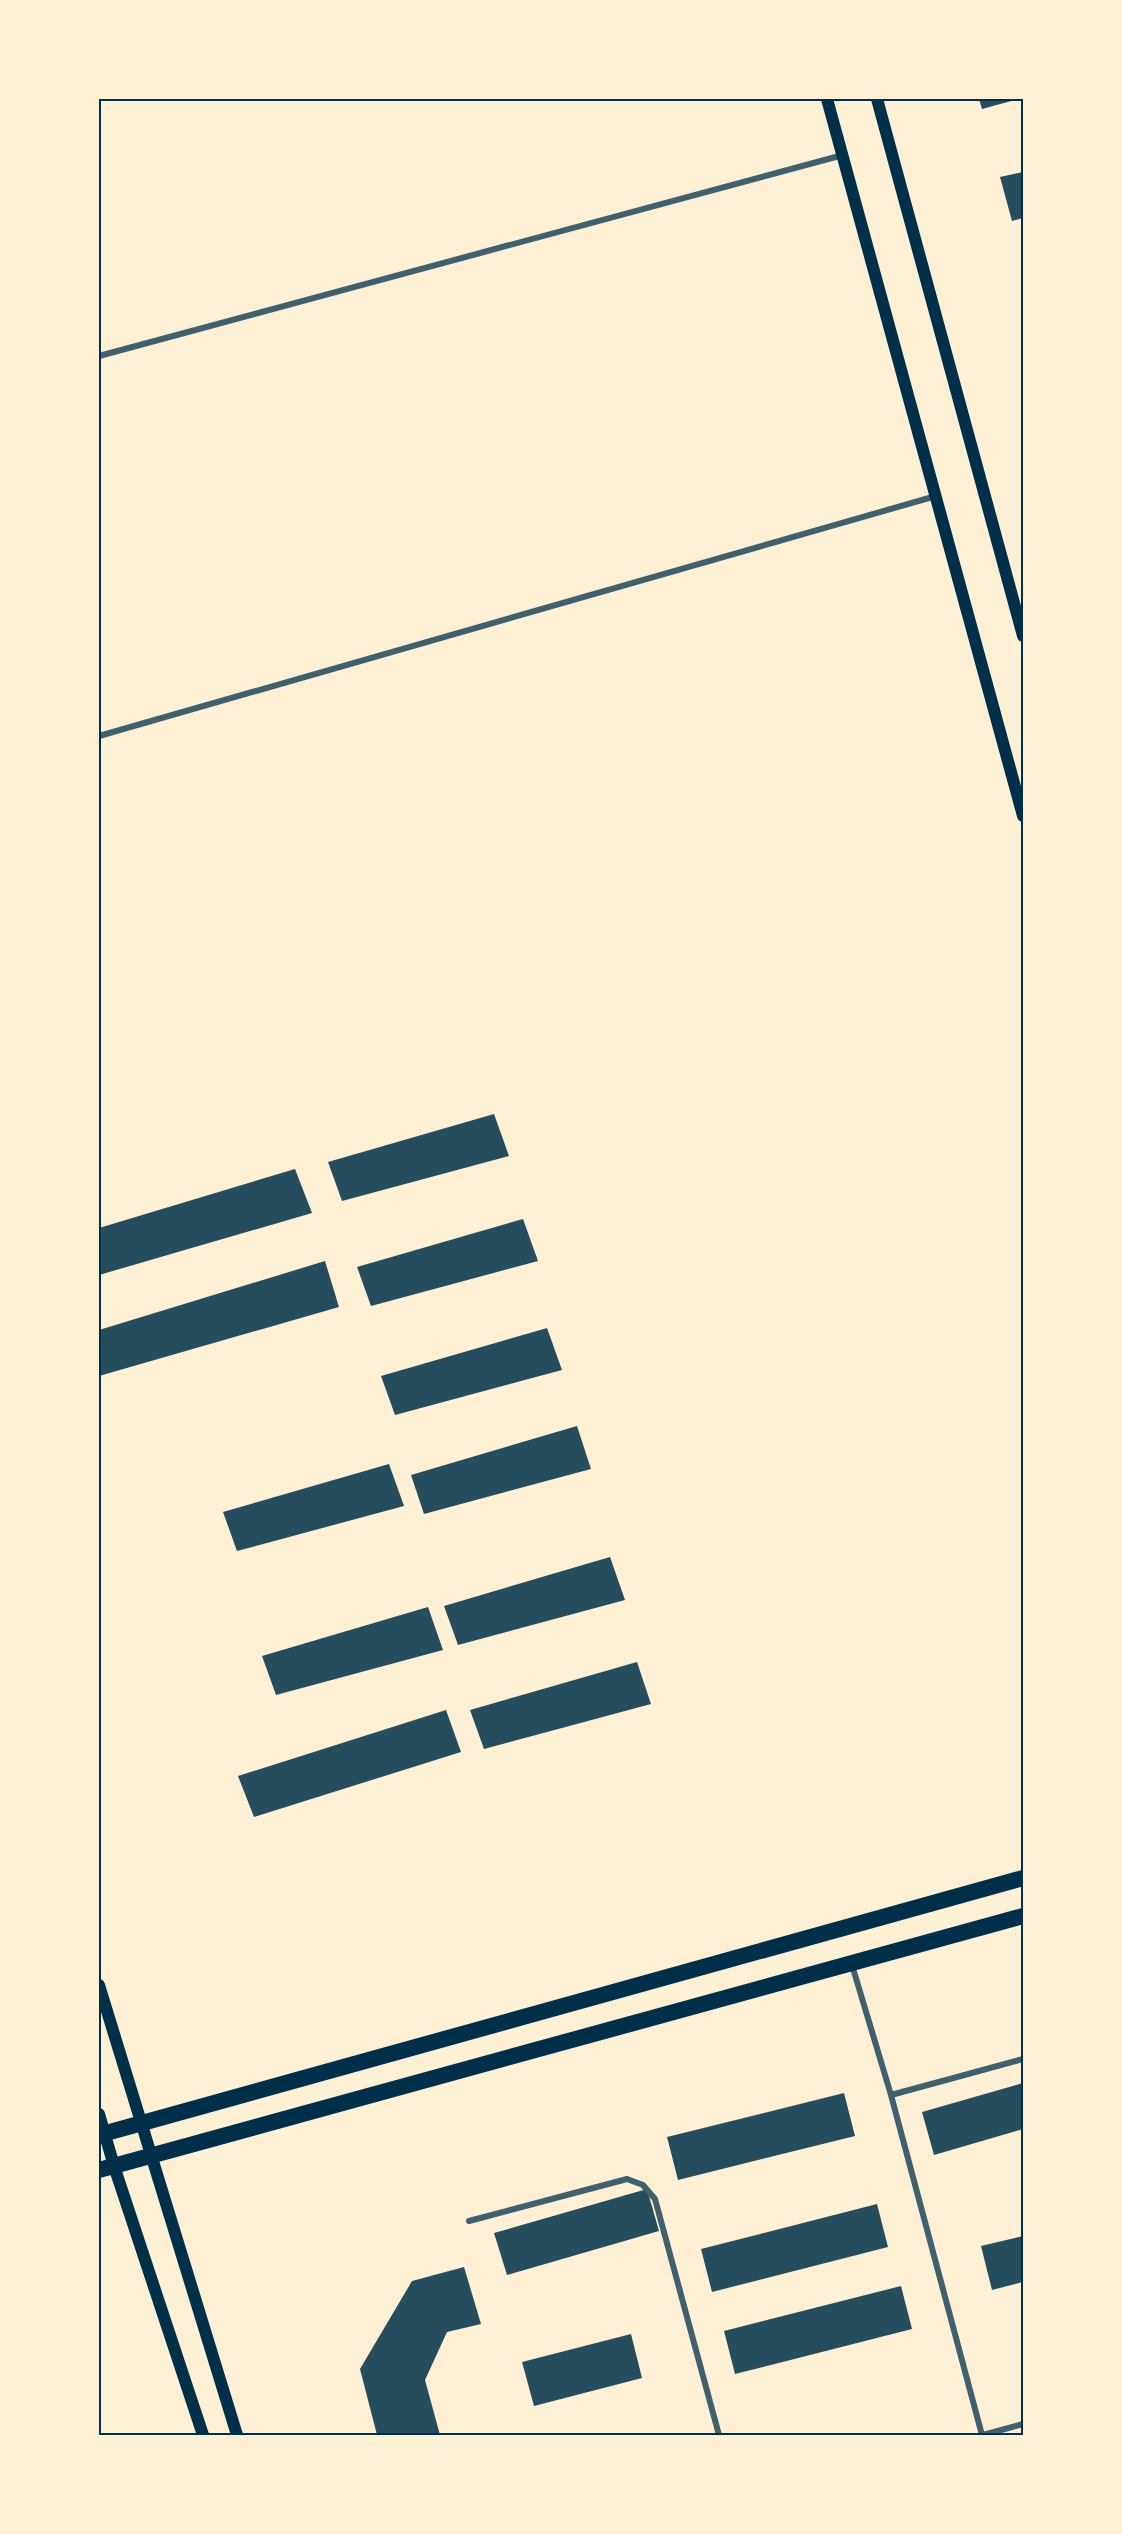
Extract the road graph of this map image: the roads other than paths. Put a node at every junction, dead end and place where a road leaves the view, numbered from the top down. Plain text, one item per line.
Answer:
1 (827, 99) edge
2 (877, 99) edge
3 (843, 155) junction
4 (99, 356) edge
5 (936, 496) junction
6 (1023, 636) edge
7 (99, 736) edge
8 (1023, 816) edge
9 (1023, 1878) edge
10 (1023, 1916) edge
11 (851, 1962) junction
12 (99, 1985) edge
13 (1023, 2059) edge
14 (891, 2096) junction
15 (99, 2114) edge
16 (140, 2124) junction
17 (102, 2134) edge
18 (150, 2156) junction
19 (106, 2168) edge
20 (469, 2221) dead end
21 (1023, 2424) edge
22 (203, 2435) edge
23 (237, 2435) edge
24 (719, 2435) edge
25 (983, 2435) edge

1 - 3 main road
2 - 6 main road
3 - 4 street
3 - 5 main road
5 - 7 street
5 - 8 main road
9 - 16 highway
10 - 11 highway
11 - 14 street
11 - 18 highway
12 - 16 main road
13 - 14 street
14 - 25 street
15 - 17 main road
16 - 17 highway
16 - 18 main road
17 - 19 main road
18 - 19 highway
18 - 23 main road
19 - 22 main road
20 - 24 street
21 - 25 street

